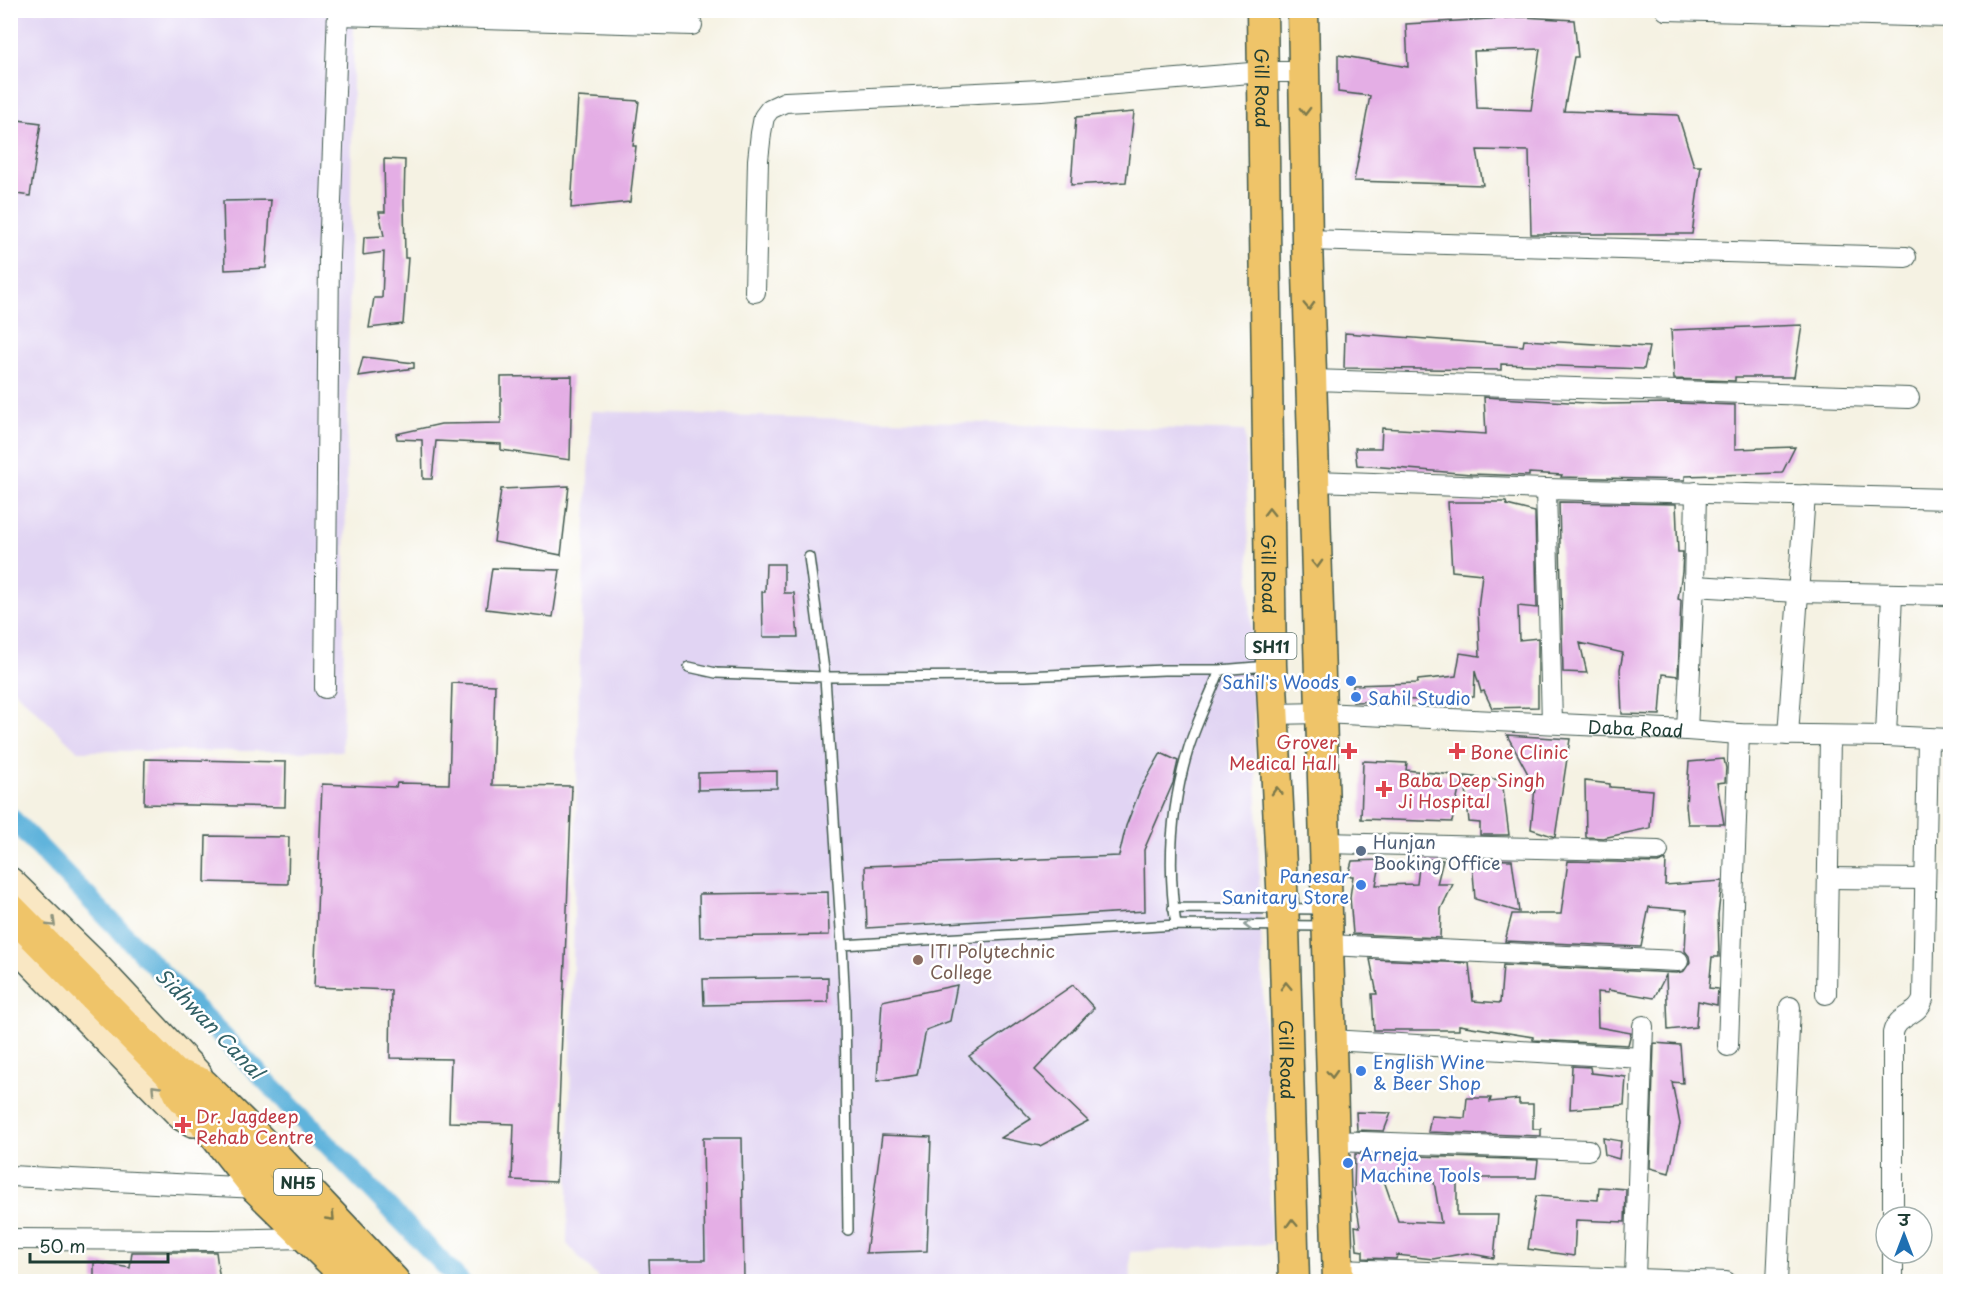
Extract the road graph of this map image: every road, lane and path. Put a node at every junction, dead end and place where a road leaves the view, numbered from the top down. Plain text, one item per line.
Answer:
1 (1262, 10) edge
2 (1303, 10) edge
3 (1666, 10) edge
4 (338, 13) edge
5 (1950, 17) edge
6 (692, 25) dead end
7 (1263, 72) junction
8 (1304, 72) junction
9 (1307, 240) junction
10 (1906, 257) dead end
11 (755, 292) dead end
12 (1312, 380) junction
13 (1909, 398) dead end
14 (1315, 481) junction
15 (1546, 489) junction
16 (1696, 492) junction
17 (1805, 495) junction
18 (1950, 499) edge
19 (809, 557) dead end
20 (1694, 586) junction
21 (1798, 592) junction
22 (1892, 594) junction
23 (1950, 595) edge
24 (1271, 665) junction
25 (689, 667) dead end
26 (1220, 670) junction
27 (825, 677) junction
28 (326, 688) dead end
29 (1321, 713) junction
30 (1273, 714) junction
31 (1552, 723) junction
32 (1687, 730) junction
33 (1739, 734) junction
34 (1788, 735) junction
35 (1830, 736) junction
36 (1886, 736) junction
37 (1928, 739) junction
38 (1950, 739) edge
39 (1325, 843) junction
40 (1658, 851) dead end
41 (1828, 878) junction
42 (1925, 879) junction
43 (10, 881) edge
44 (1173, 908) junction
45 (10, 910) edge
46 (1283, 917) junction
47 (1176, 925) junction
48 (1327, 927) junction
49 (10, 941) edge
50 (843, 945) junction
51 (1678, 961) dead end
52 (1826, 994) dead end
53 (1790, 1007) dead end
54 (1643, 1026) dead end
55 (1331, 1040) junction
56 (1728, 1046) dead end
57 (1642, 1058) junction
58 (178, 1074) junction
59 (218, 1137) junction
60 (1334, 1141) junction
61 (1588, 1149) dead end
62 (10, 1176) edge
63 (258, 1188) junction
64 (1893, 1205) edge
65 (848, 1230) dead end
66 (309, 1238) junction
67 (10, 1239) edge
68 (1893, 1265) edge
69 (1338, 1275) edge
70 (1635, 1278) junction
71 (354, 1281) edge
72 (393, 1281) edge
73 (1294, 1281) edge
74 (1726, 1281) edge
75 (1777, 1281) edge
76 (1893, 1281) edge

1 - 7 main road, Gill Road / SH11
2 - 8 main road, SH11
3 - 5 street
4 - 6 street
4 - 28 street
7 - 8 street
7 - 11 street
24 -> 7 main road, Gill Road / SH11
8 -> 9 main road, SH11
9 - 10 street
9 -> 12 main road, SH11
12 - 13 street
12 - 14 main road, SH11
14 - 15 street
14 -> 29 main road, SH11
15 - 16 street
15 - 31 street
16 - 17 street
16 - 20 street
17 - 18 street
17 - 21 street
19 - 27 lane
20 - 21 street
20 - 32 street
21 - 22 street
21 - 34 street
22 - 23 street
22 - 36 street
24 - 26 lane
24 - 30 main road, Gill Road / SH11
25 - 27 lane
26 - 27 lane
26 - 44 lane
27 - 50 lane
29 - 30 street, Daba Road
29 - 31 street, Daba Road
29 - 39 main road, SH11
46 -> 30 main road, Gill Road / SH11
31 - 32 street, Daba Road
32 - 33 street, Daba Road
33 - 34 street, Daba Road
33 - 56 street
34 - 35 street, Daba Road
35 - 36 street, Daba Road
35 - 41 street
36 - 37 street, Daba Road
37 - 38 street, Daba Road
37 - 42 street
39 - 40 street
39 - 48 main road, SH11
41 - 42 street
41 - 52 street
42 - 64 street
43 -> 58 street
44 - 46 lane
44 - 47 lane
45 - 58 highway, NH5
46 -> 47 lane
46 - 48 lane
46 - 48 lane
73 -> 46 main road, Gill Road / SH11
47 - 50 lane
48 - 51 street
48 - 55 main road, SH11
59 -> 49 street
50 - 65 lane
53 - 75 street
54 - 57 street
55 - 57 street
55 -> 60 main road, SH11
57 - 70 street
58 - 59 highway, NH5
58 -> 72 highway, NH5
59 - 63 highway, NH5
60 - 61 street
60 - 69 main road, SH11
62 - 63 street
63 - 66 highway, NH5
66 - 67 street
66 - 71 highway, NH5
68 - 76 street
69 - 70 street
70 - 74 street

